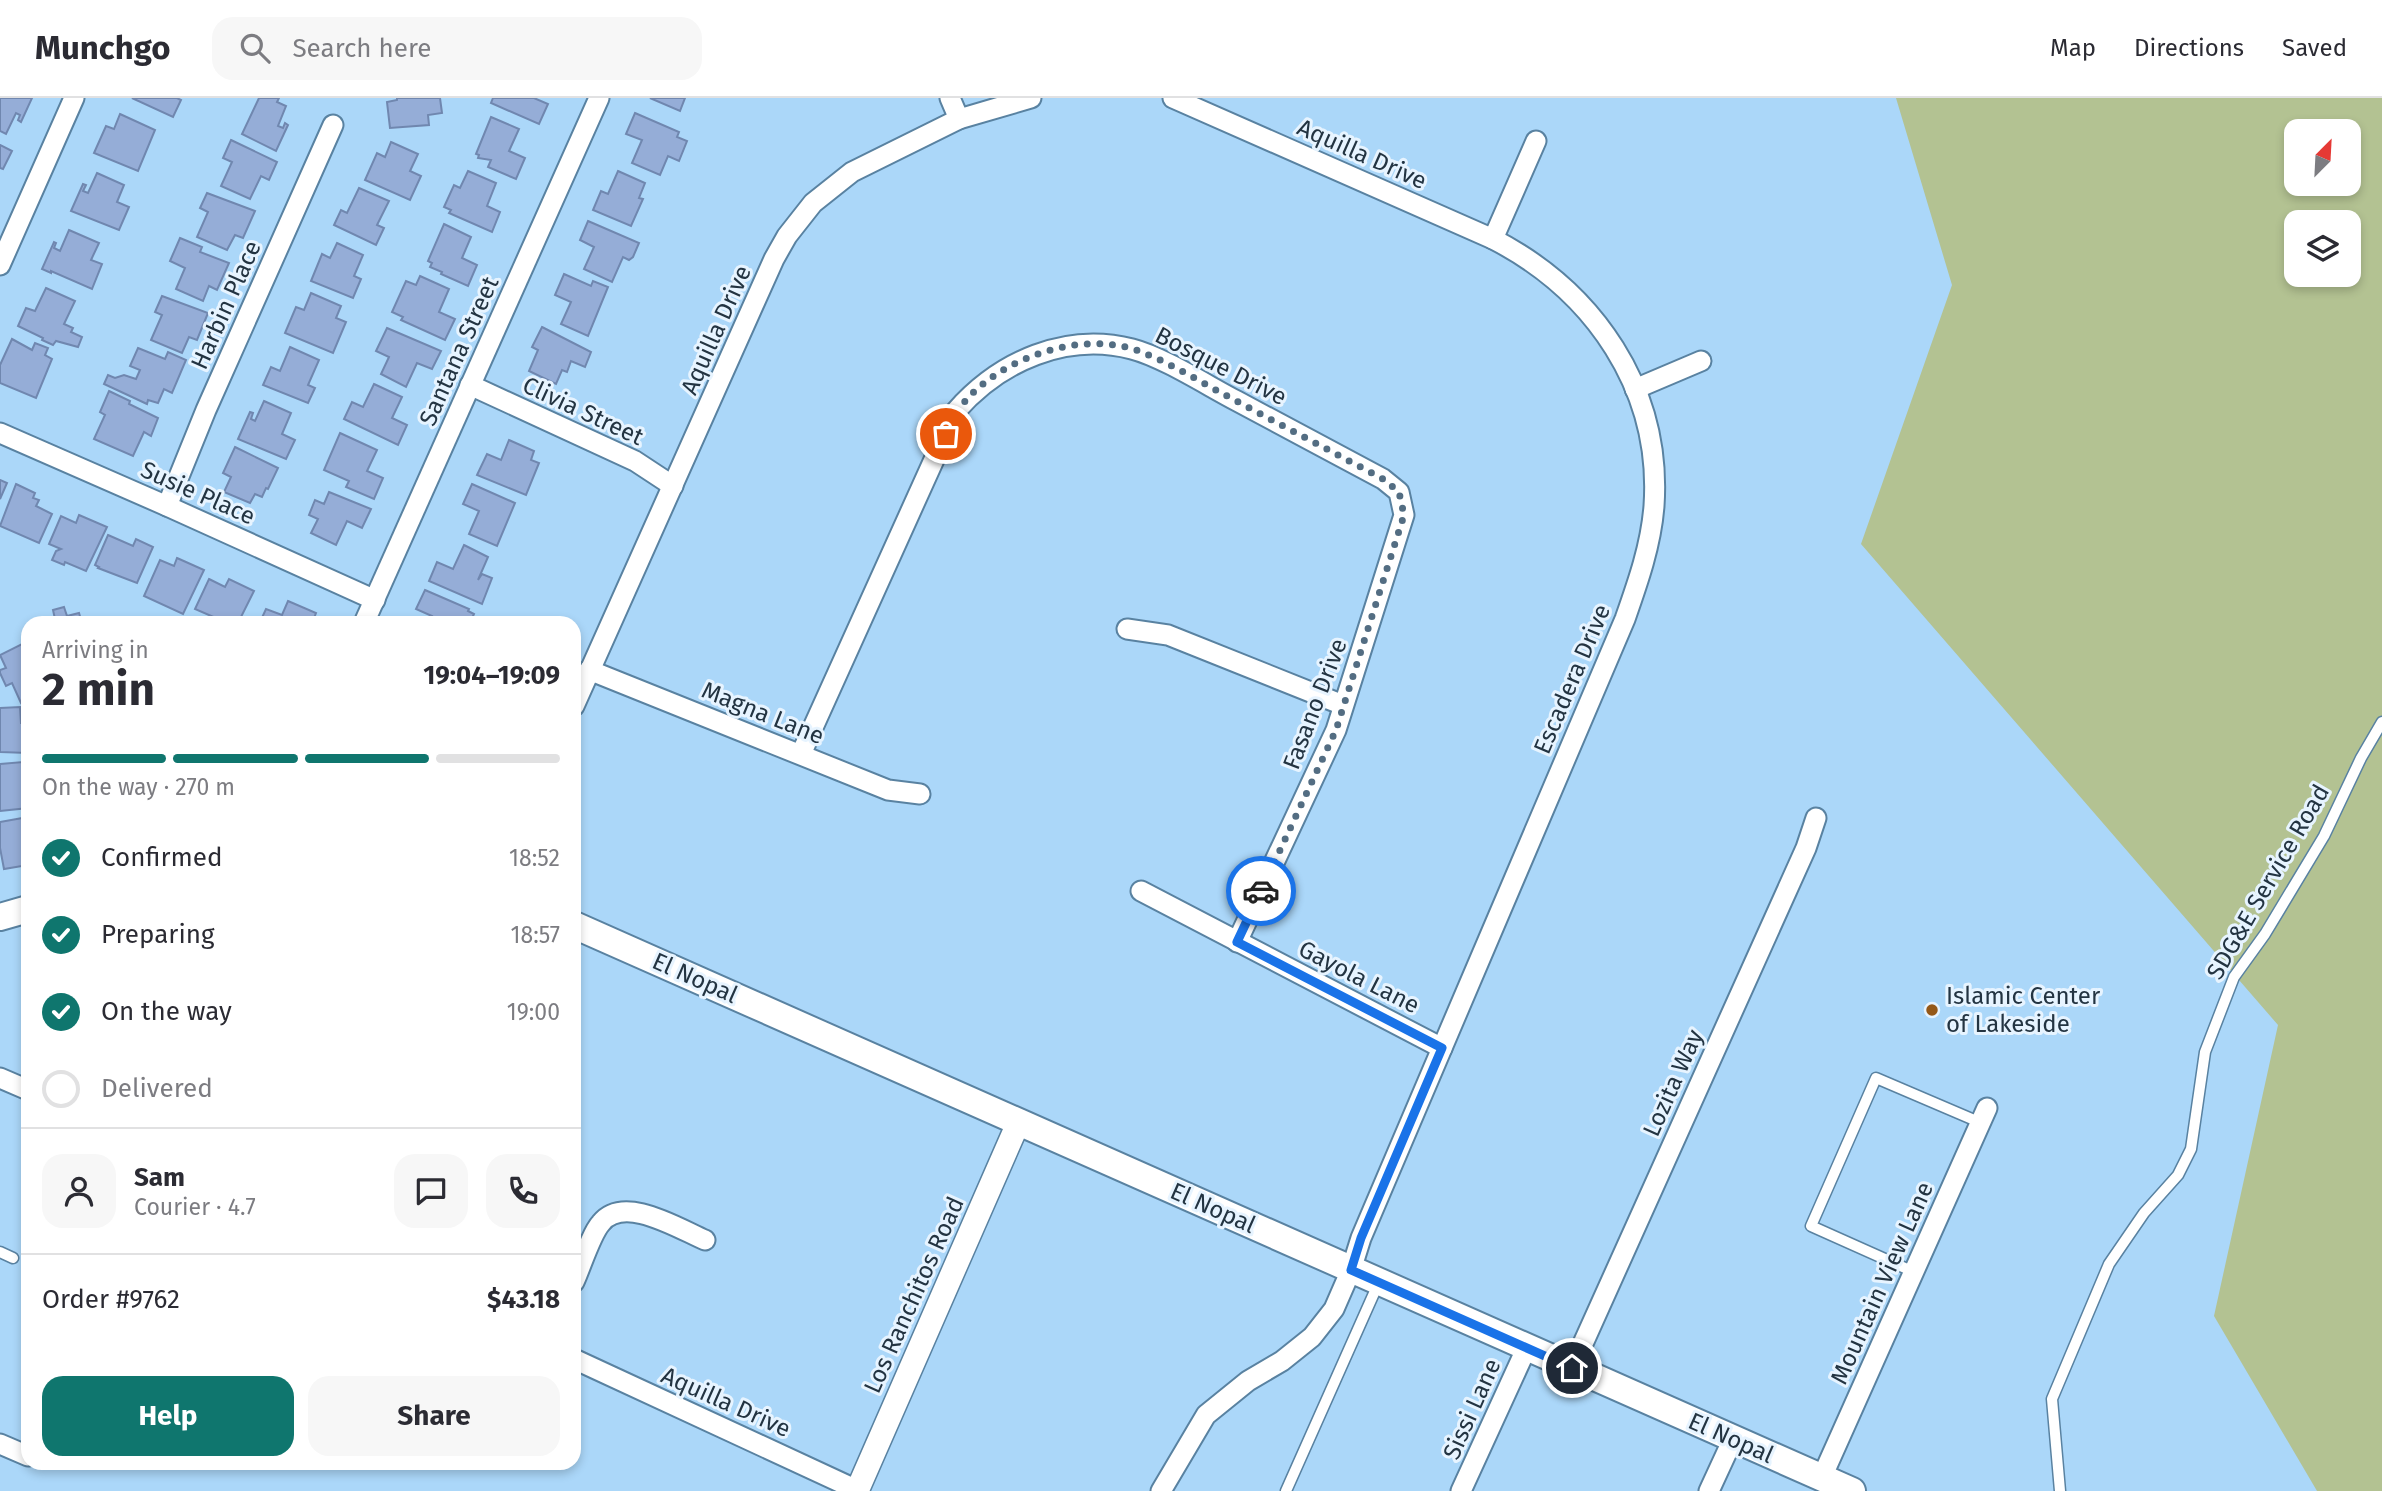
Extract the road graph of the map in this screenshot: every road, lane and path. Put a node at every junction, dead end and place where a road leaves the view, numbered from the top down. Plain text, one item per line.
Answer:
1 (74, 98) edge
2 (599, 98) edge
3 (950, 98) edge
4 (1031, 98) edge
5 (1173, 98) edge
6 (959, 120) junction
7 (332, 125) dead end
8 (1536, 141) dead end
9 (1493, 239) junction
10 (0, 265) edge
11 (1701, 361) dead end
12 (470, 385) junction
13 (1635, 388) junction
14 (0, 433) edge
15 (673, 486) junction
16 (167, 506) junction
17 (1404, 515) joint
18 (375, 600) junction
19 (367, 616) edge
20 (1127, 629) dead end
21 (589, 670) junction
22 (581, 689) edge
23 (1343, 705) junction
24 (2382, 722) edge
25 (801, 754) junction
26 (920, 794) dead end
27 (1816, 818) dead end
28 (1141, 891) dead end
29 (21, 911) edge
30 (0, 917) edge
31 (581, 928) edge
32 (1237, 942) junction
33 (1442, 1048) junction
34 (0, 1078) edge
35 (21, 1087) edge
36 (1983, 1115) joint
37 (1019, 1121) junction
38 (705, 1240) dead end
39 (0, 1252) edge
40 (13, 1258) dead end
41 (581, 1266) edge
42 (1351, 1270) junction
43 (1914, 1272) junction
44 (1380, 1282) junction
45 (1527, 1347) junction
46 (581, 1362) edge
47 (1572, 1368) junction
48 (1733, 1439) junction
49 (0, 1444) edge
50 (21, 1453) edge
51 (1822, 1477) junction
52 (857, 1490) edge
53 (1161, 1491) edge
54 (1286, 1491) edge
55 (1461, 1491) edge
56 (1709, 1491) edge
57 (1852, 1491) edge
58 (2060, 1491) edge

1 - 10 street
2 - 12 street, Santana Street
3 - 6 street
4 - 6 street, Aquilla Drive
5 - 9 street, Aquilla Drive
6 - 15 street, Aquilla Drive
7 - 16 street, Harbin Place
8 - 9 street
9 - 13 street, Escadera Drive
11 - 13 street
12 - 15 street, Clivia Street
12 - 18 street, Santana Street
13 - 33 street, Escadera Drive
14 - 16 street, Susie Place
15 - 21 street, Aquilla Drive
16 - 18 street, Susie Place
17 - 23 street, Fasano Drive
17 - 25 street, Bosque Drive
18 - 19 street, Santana Street
20 - 23 street
21 - 22 street, Aquilla Drive
21 - 25 street, Magna Lane
23 - 32 street, Fasano Drive
24 - 58 lane, SDG&E Service Road
25 - 26 street, Magna Lane
27 - 47 street, Lozita Way
28 - 32 street, Gayola Lane
29 - 30 main road
31 - 37 main road, El Nopal
32 - 33 street, Gayola Lane
33 - 42 street, Escadera Drive
34 - 35 street
36 - 43 street, Mountain View Lane
36 - 43 lane
37 - 42 main road, El Nopal
37 - 52 street, Los Ranchitos Road
38 - 41 street
39 - 40 lane
42 - 44 main road, El Nopal
42 - 53 street, Escadera Drive
43 - 51 street, Mountain View Lane
44 - 45 main road, El Nopal
44 - 54 lane
45 - 47 main road, El Nopal
45 - 55 street, Sissi Lane
46 - 52 street, Aquilla Drive
47 - 48 main road, El Nopal
48 - 51 main road, El Nopal
48 - 56 street
49 - 50 street
51 - 57 main road, El Nopal

